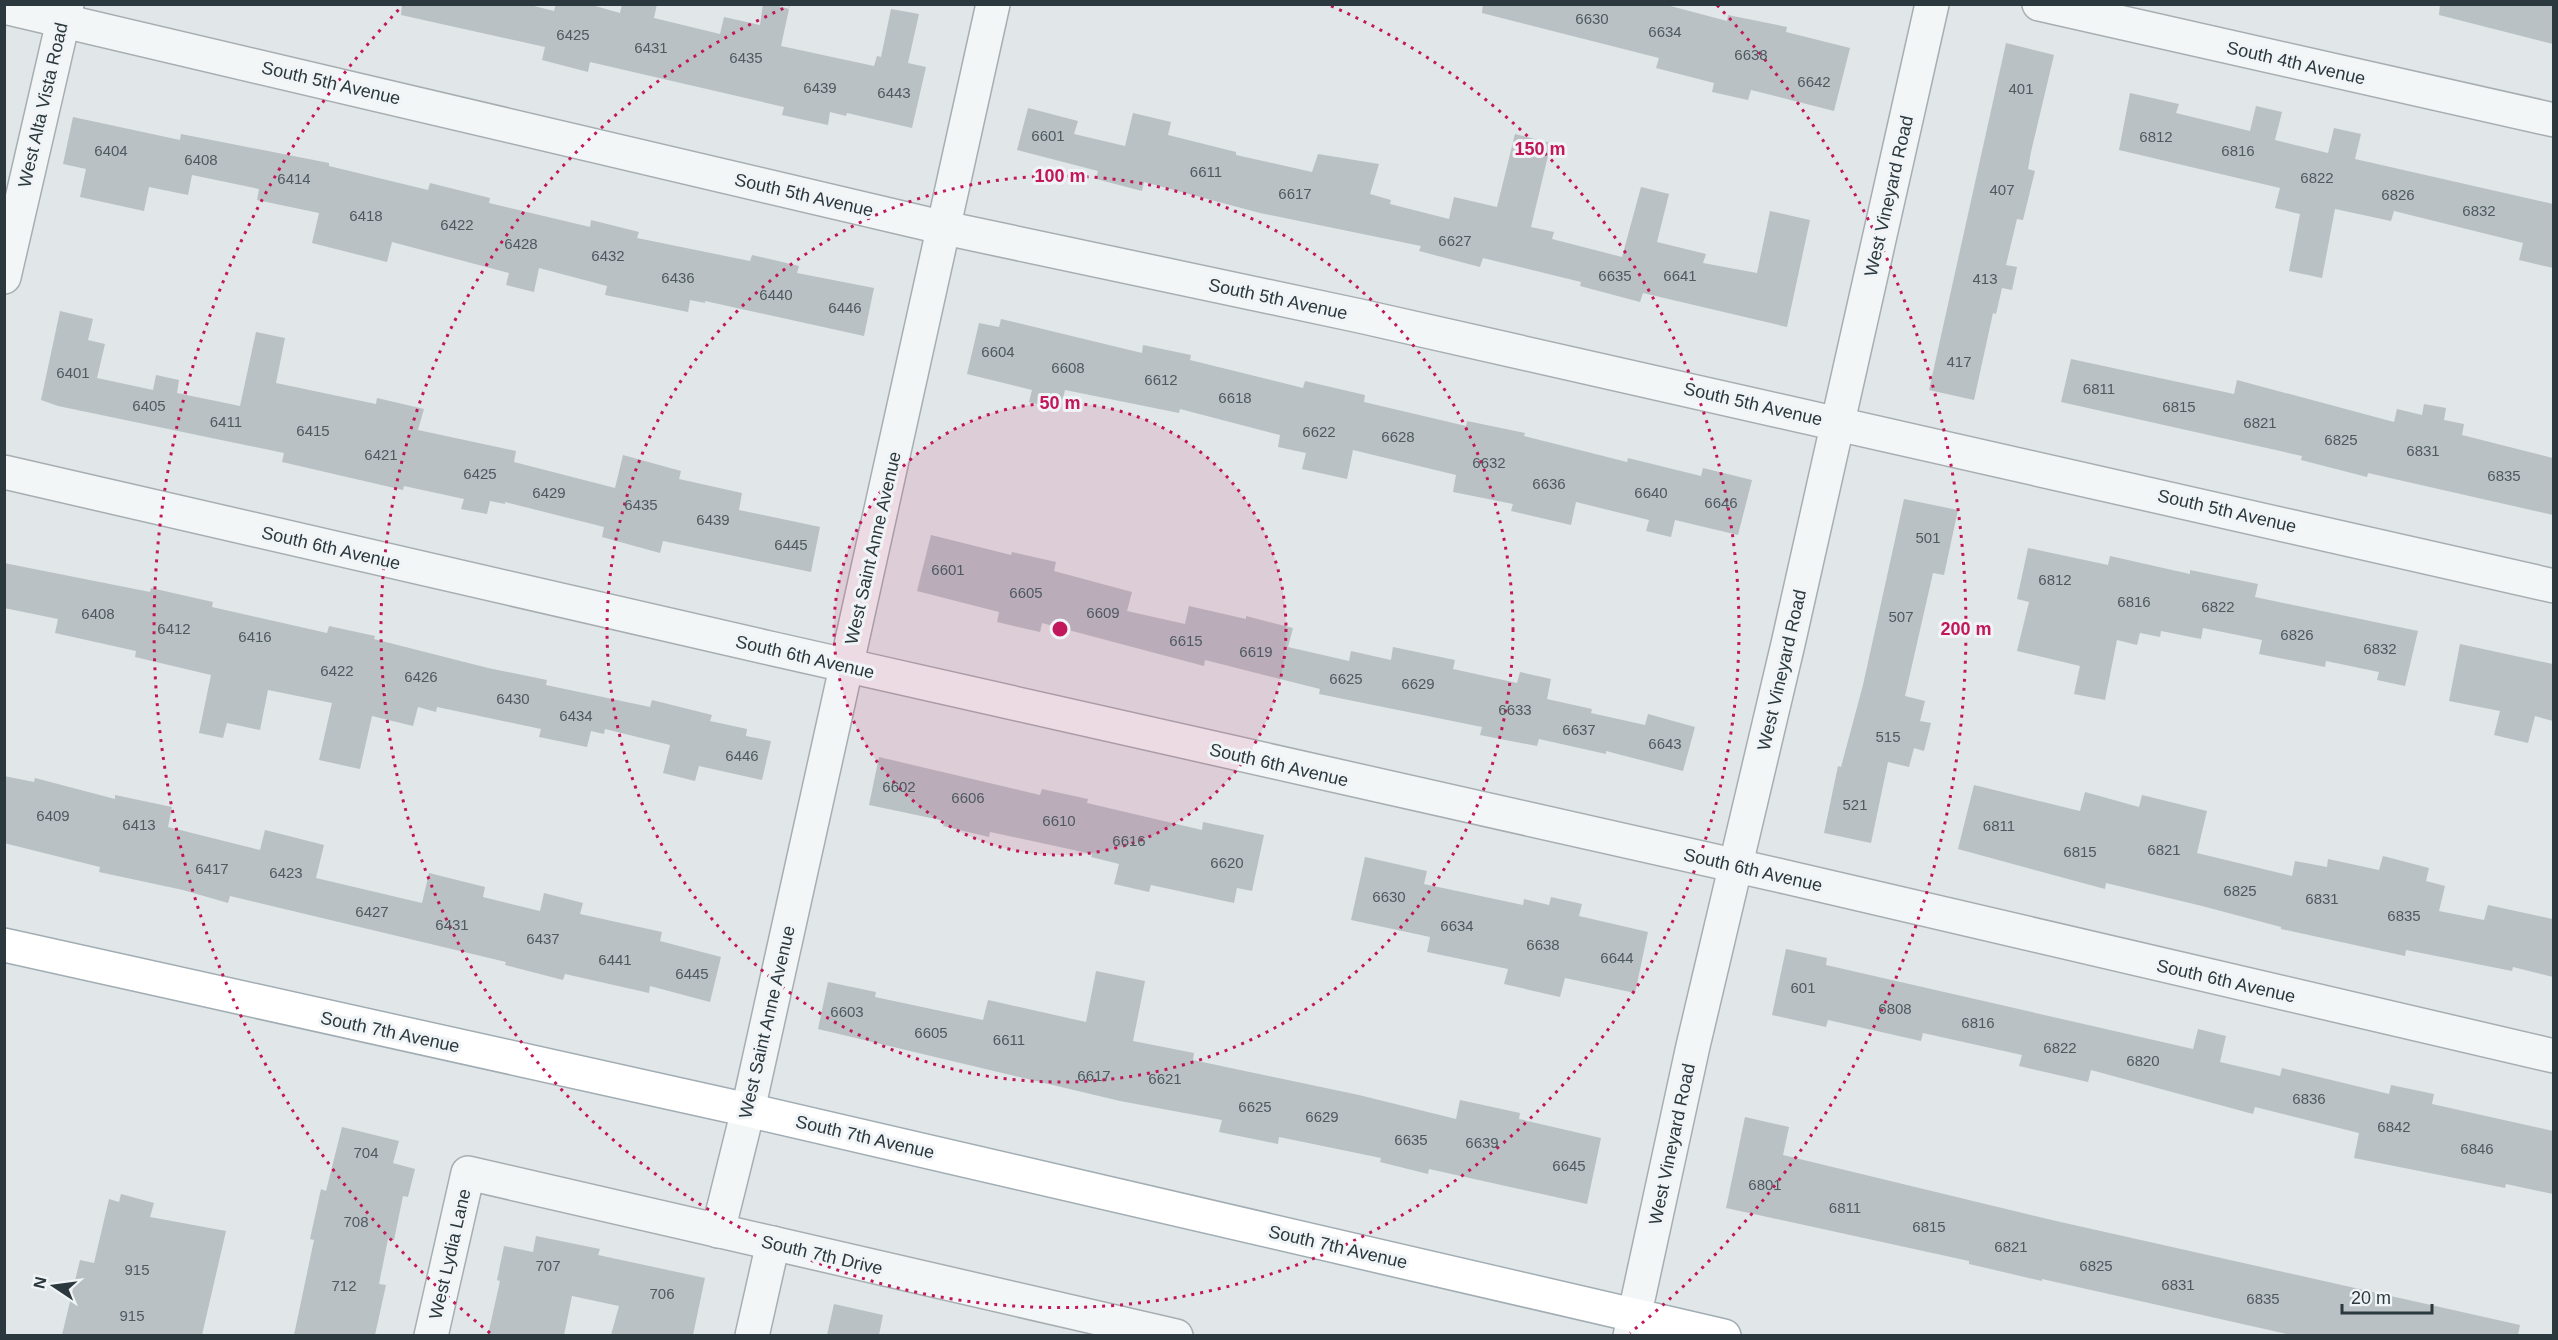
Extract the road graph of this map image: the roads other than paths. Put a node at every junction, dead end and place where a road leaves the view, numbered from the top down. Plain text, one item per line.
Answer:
1 (993, 4) edge
2 (1932, 4) edge
3 (2039, 4) edge
4 (4, 7) edge
5 (65, 12) edge
6 (2553, 120) edge
7 (945, 228) junction
8 (4, 277) edge
9 (1839, 423) junction
10 (4, 472) edge
11 (2553, 586) edge
12 (847, 666) junction
13 (1735, 866) junction
14 (4, 945) edge
15 (2553, 1056) edge
16 (748, 1110) junction
17 (468, 1173) joint
18 (718, 1231) junction
19 (773, 1243) junction
20 (1074, 1324) edge
21 (1632, 1325) edge
22 (431, 1335) edge
23 (752, 1335) edge
24 (1176, 1335) edge
25 (1724, 1335) edge

1 - 7 street, West Saint Anne Avenue
2 - 9 street, West Vineyard Road
3 - 6 street, South 4th Avenue
4 - 5 street, South 5th Avenue
5 - 7 street, South 5th Avenue
5 - 8 street, West Alta Vista Road
7 - 9 street, South 5th Avenue
7 - 12 street, West Saint Anne Avenue
9 - 11 street, South 5th Avenue
9 - 13 street, West Vineyard Road
10 - 12 street, South 6th Avenue
12 - 13 street, South 6th Avenue
12 - 16 street, West Saint Anne Avenue
13 - 15 street, South 6th Avenue
13 - 21 street, West Vineyard Road
14 - 16 main road, South 7th Avenue
16 - 18 street, West Saint Anne Avenue
16 - 21 main road, South 7th Avenue
17 - 18 street, South 7th Drive
17 - 22 street, West Lydia Lane
18 - 19 street, South 7th Drive
19 - 20 street, South 7th Drive
19 - 23 street
20 - 24 street, South 7th Drive
21 - 25 main road, South 7th Avenue

